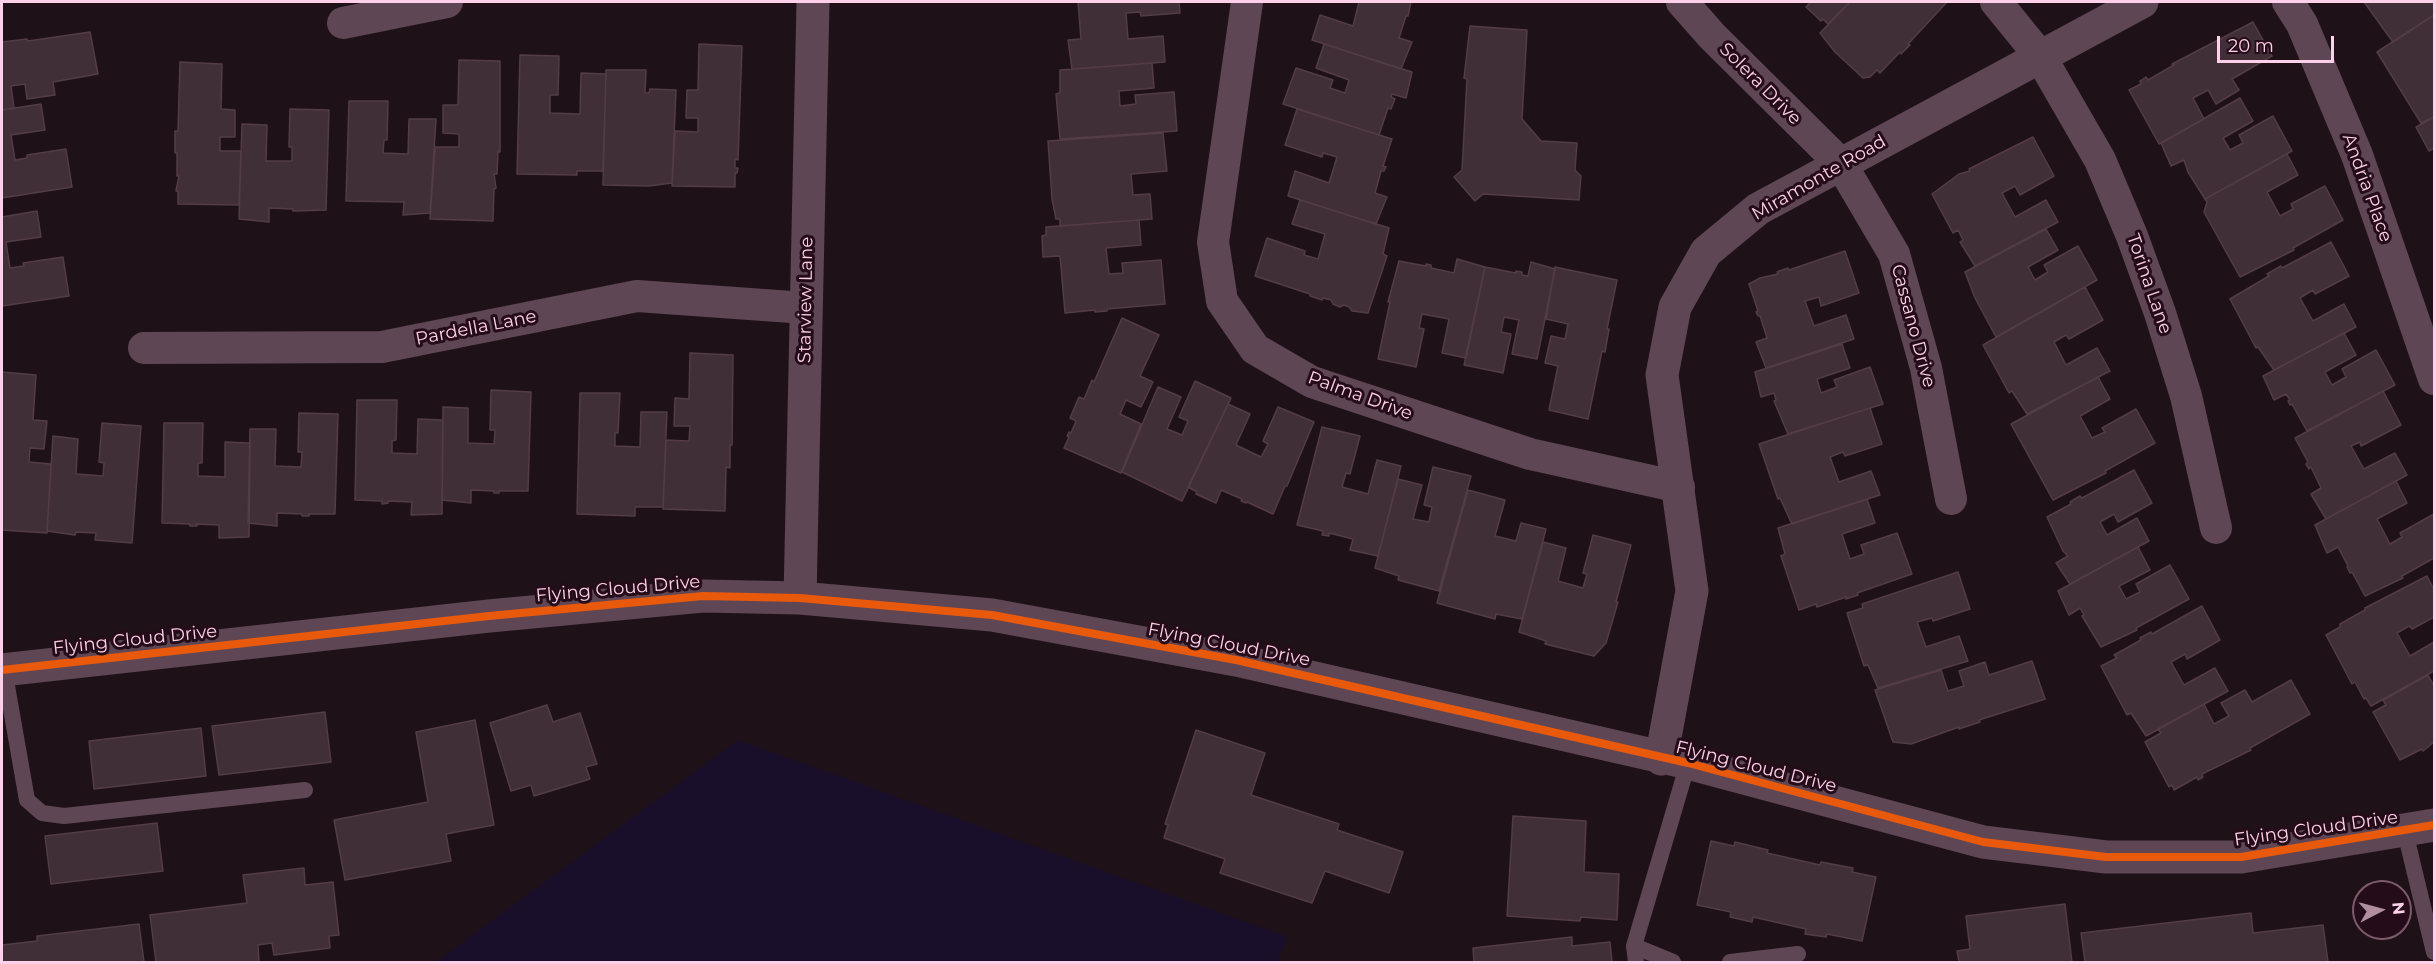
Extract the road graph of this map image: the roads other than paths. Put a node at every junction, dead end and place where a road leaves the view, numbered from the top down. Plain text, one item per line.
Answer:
1 (447, 2) edge
2 (813, 2) edge
3 (1247, 2) edge
4 (1682, 2) edge
5 (1996, 2) edge
6 (2142, 2) edge
7 (2288, 2) edge
8 (343, 23) dead end
9 (2040, 56) junction
10 (1840, 164) junction
11 (806, 308) junction
12 (144, 348) dead end
13 (2434, 379) edge
14 (1679, 487) junction
15 (1951, 499) dead end
16 (2216, 528) dead end
17 (800, 598) junction
18 (3, 670) edge
19 (1675, 761) junction
20 (304, 790) dead end
21 (2420, 829) edge
22 (2434, 952) edge
23 (1635, 954) edge
24 (1798, 954) dead end
25 (1673, 963) edge
26 (1730, 963) edge

1 - 8 street
2 - 11 street, Starview Lane
3 - 14 street, Palma Drive
4 - 10 street, Solera Drive
5 - 9 street, Torina Lane
6 - 9 street, Miramonte Road
7 - 13 street, Andria Place
9 - 10 street, Miramonte Road
9 - 16 street, Torina Lane
10 - 14 street, Miramonte Road
10 - 15 street, Cassano Drive
11 - 12 street, Pardella Lane
11 - 17 street, Starview Lane
14 - 19 street, Miramonte Road
17 - 18 street, Flying Cloud Drive
17 - 19 street, Flying Cloud Drive
18 - 20 lane
19 - 21 street, Flying Cloud Drive
19 - 23 lane
21 - 22 lane
23 - 25 lane
24 - 26 lane

